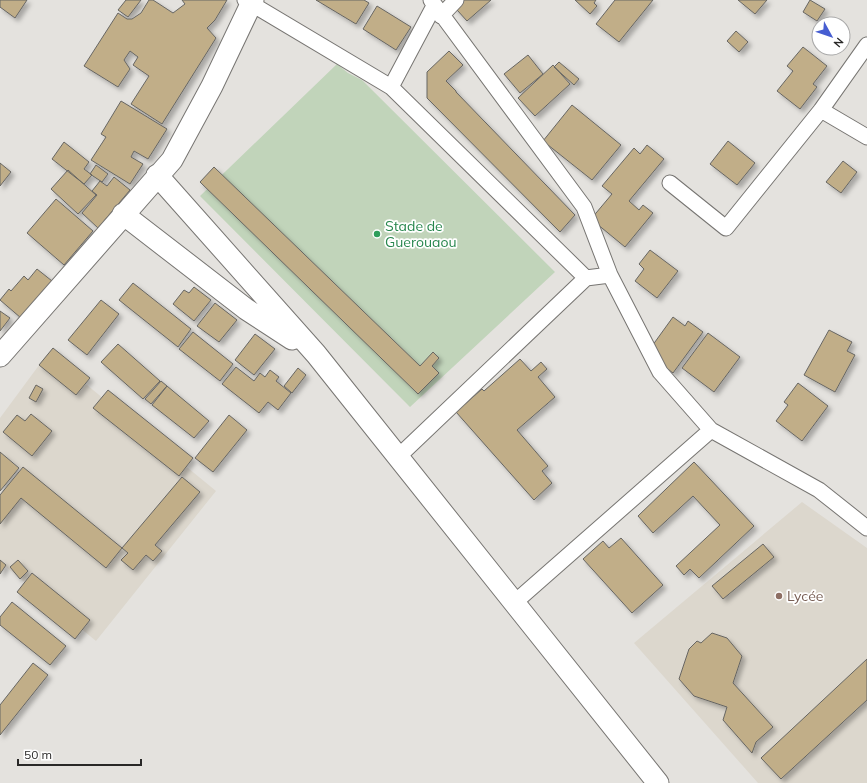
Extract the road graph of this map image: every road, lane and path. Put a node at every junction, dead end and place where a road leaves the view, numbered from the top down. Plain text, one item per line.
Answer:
1 (456, 0) edge
2 (250, 2) edge
3 (435, 7) edge
4 (867, 45) edge
5 (391, 86) junction
6 (821, 110) junction
7 (867, 137) edge
8 (158, 175) junction
9 (670, 183) dead end
10 (123, 214) junction
11 (610, 275) junction
12 (586, 278) junction
13 (316, 354) junction
14 (0, 356) edge
15 (711, 430) junction
16 (398, 457) junction
17 (867, 528) edge
18 (514, 603) junction
19 (658, 783) edge

1 - 3 street
2 - 5 street
2 - 8 street
3 - 5 street
3 - 11 street
4 - 6 street
5 - 12 street
6 - 7 street
6 - 9 street
8 - 10 street
8 - 13 street
10 - 13 street
10 - 14 street
11 - 12 street
11 - 15 street
12 - 16 street
13 - 16 street
15 - 17 street
15 - 18 street
16 - 18 street
18 - 19 street

